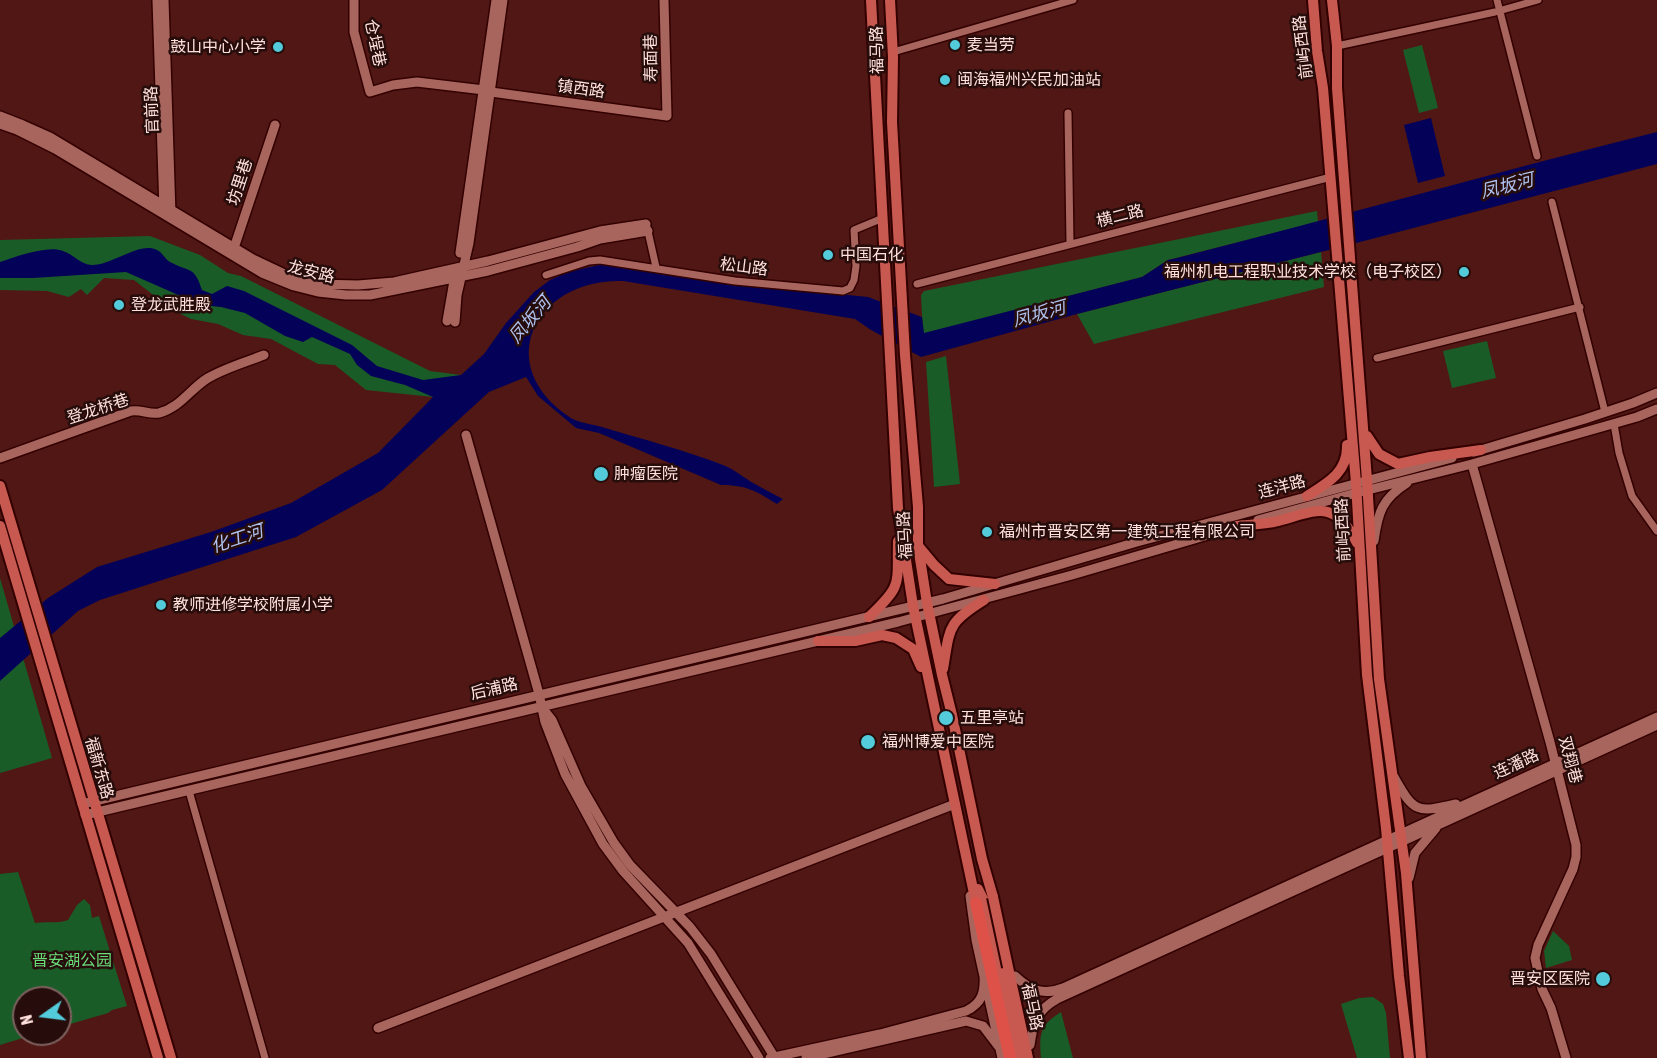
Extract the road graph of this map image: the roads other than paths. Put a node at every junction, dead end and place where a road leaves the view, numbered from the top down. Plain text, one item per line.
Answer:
1 (157, 0) edge
2 (164, 0) edge
3 (354, 0) edge
4 (496, 0) edge
5 (503, 0) edge
6 (664, 0) edge
7 (871, 0) edge
8 (890, 0) edge
9 (1073, 0) edge
10 (1313, 0) edge
11 (1332, 0) edge
12 (1497, 0) edge
13 (1538, 0) edge
14 (1499, 10) junction
15 (1337, 46) junction
16 (892, 52) junction
17 (487, 91) junction
18 (370, 92) joint
19 (1068, 113) dead end
20 (667, 116) joint
21 (0, 117) edge
22 (0, 124) edge
23 (275, 124) dead end
24 (1537, 156) dead end
25 (1330, 177) junction
26 (1552, 202) dead end
27 (168, 213) junction
28 (883, 218) junction
29 (647, 228) joint
30 (1070, 243) junction
31 (234, 248) junction
32 (656, 267) junction
33 (459, 273) junction
34 (546, 275) dead end
35 (917, 284) dead end
36 (1580, 307) junction
37 (451, 322) dead end
38 (264, 355) dead end
39 (1345, 355) junction
40 (1377, 358) dead end
41 (1657, 393) edge
42 (1657, 409) edge
43 (1605, 412) junction
44 (1363, 422) junction
45 (1614, 424) junction
46 (466, 435) dead end
47 (1481, 450) junction
48 (0, 458) edge
49 (1472, 464) junction
50 (1412, 479) junction
51 (1368, 485) junction
52 (0, 486) edge
53 (1356, 488) junction
54 (1307, 496) junction
55 (898, 508) junction
56 (0, 526) edge
57 (1236, 526) junction
58 (1657, 531) edge
59 (918, 546) junction
60 (1359, 547) junction
61 (1371, 564) junction
62 (995, 584) junction
63 (984, 600) junction
64 (913, 606) junction
65 (928, 608) junction
66 (870, 617) junction
67 (916, 617) junction
68 (818, 641) junction
69 (942, 675) junction
70 (932, 693) junction
71 (539, 694) junction
72 (542, 708) junction
73 (1657, 717) edge
74 (1657, 725) edge
75 (1556, 766) junction
76 (1391, 771) junction
77 (189, 791) junction
78 (1475, 800) junction
79 (955, 804) junction
80 (92, 809) junction
81 (1441, 824) junction
82 (1401, 838) junction
83 (1388, 844) junction
84 (982, 860) junction
85 (967, 864) junction
86 (1407, 886) junction
87 (976, 903) joint
88 (677, 913) junction
89 (665, 917) junction
90 (984, 974) junction
91 (1015, 976) junction
92 (378, 1028) dead end
93 (1030, 1045) junction
94 (999, 1047) junction
95 (158, 1058) edge
96 (171, 1058) edge
97 (265, 1058) edge
98 (759, 1058) edge
99 (773, 1058) edge
100 (806, 1058) edge
101 (1002, 1058) edge
102 (1010, 1058) edge
103 (1018, 1058) edge
104 (1028, 1058) edge
105 (1034, 1058) edge
106 (1409, 1058) edge
107 (1421, 1058) edge
108 (1566, 1058) edge

1 - 27 main road, 官前路
2 - 27 main road, 官前路
3 - 18 main road, 仓埕巷
4 - 17 main road
5 - 17 main road
6 - 20 main road, 寿面巷
7 - 28 main road, 福马路
8 - 16 main road, 福马路
9 - 16 street
10 - 25 main road, 前屿西路
11 - 15 main road, 前屿西路
12 - 14 street
13 - 14 street
14 - 15 street
14 - 24 street
15 - 44 main road, 前屿西路
16 - 59 main road, 福马路
17 - 18 main road, 镇西路
17 - 20 main road, 镇西路
17 - 33 main road
19 - 30 street
21 - 27 main road, 龙安路
22 - 27 main road, 龙安路
23 - 31 main road, 坊里巷
25 - 30 street, 横二路
25 - 39 main road, 前屿西路
26 - 36 street
27 - 31 main road, 龙安路
27 - 33 main road, 龙安路
28 - 32 street, 松山路
28 - 55 main road, 福马路
29 - 32 street
29 - 33 main road, 龙安路
30 - 35 street, 横二路
31 - 33 main road, 龙安路
32 - 34 street, 松山路
33 - 37 main road
36 - 40 street
36 - 43 street
38 - 48 main road, 登龙桥巷
39 - 53 main road, 前屿西路
39 - 54 main road
41 - 43 main road, 连洋路
42 - 45 main road, 连洋路
43 - 47 main road, 连洋路
44 - 47 main road
44 - 51 main road, 前屿西路
45 - 49 main road, 连洋路
45 - 58 street
46 - 71 main road
47 - 51 main road, 连洋路
49 - 50 main road, 连洋路
49 - 75 main road, 双翔巷
50 - 51 main road, 连洋路
50 - 61 main road
51 - 53 main road, 连洋路
51 - 61 main road, 前屿西路
52 - 80 main road, 福新东路
53 - 54 main road, 连洋路
53 - 57 main road, 连洋路
53 - 60 main road, 前屿西路
54 - 62 main road, 连洋路
55 - 64 main road, 福马路
55 - 66 main road
56 - 80 main road, 福新东路
57 - 60 main road
57 - 63 main road, 连洋路
59 - 62 main road
59 - 65 main road, 福马路
60 - 83 main road, 前屿西路
61 - 76 main road, 前屿西路
62 - 65 main road, 连洋路
63 - 65 main road, 连洋路
63 - 69 main road
64 - 65 main road, 连洋路
64 - 66 main road, 后浦路
64 - 67 main road, 福马路
65 - 67 main road, 连洋路
65 - 69 main road, 福马路
66 - 71 main road, 后浦路
67 - 68 main road, 后浦路
67 - 70 main road, 福马路
68 - 70 main road
68 - 72 main road, 后浦路
69 - 84 main road, 福马路
70 - 79 main road, 福马路
71 - 72 main road
71 - 80 main road, 后浦路
72 - 77 main road, 后浦路
72 - 88 main road
72 - 89 main road
73 - 75 main road, 连潘路
74 - 75 main road, 连潘路
75 - 78 main road, 连潘路
75 - 81 main road, 连潘路
75 - 108 main road, 双翔巷
76 - 78 main road
76 - 82 main road, 前屿西路
77 - 80 main road, 后浦路
77 - 97 street
78 - 82 main road, 连潘路
79 - 85 main road, 福马路
79 - 88 main road
80 - 95 main road, 福新东路
80 - 96 main road, 福新东路
81 - 82 main road, 连潘路
81 - 86 main road
82 - 83 main road, 连潘路
82 - 86 main road, 前屿西路
83 - 91 main road
83 - 93 main road
83 - 106 main road, 前屿西路
84 - 91 main road
84 - 104 main road, 福马路, bridge
85 - 87 main road, 福马路
85 - 90 main road
85 - 103 main road, 福马路
86 - 107 main road, 前屿西路
87 - 102 highway
88 - 89 main road
88 - 99 main road
89 - 92 main road
89 - 98 main road
90 - 94 main road
90 - 99 main road
91 - 93 main road
93 - 105 main road
94 - 100 main road
94 - 101 main road

